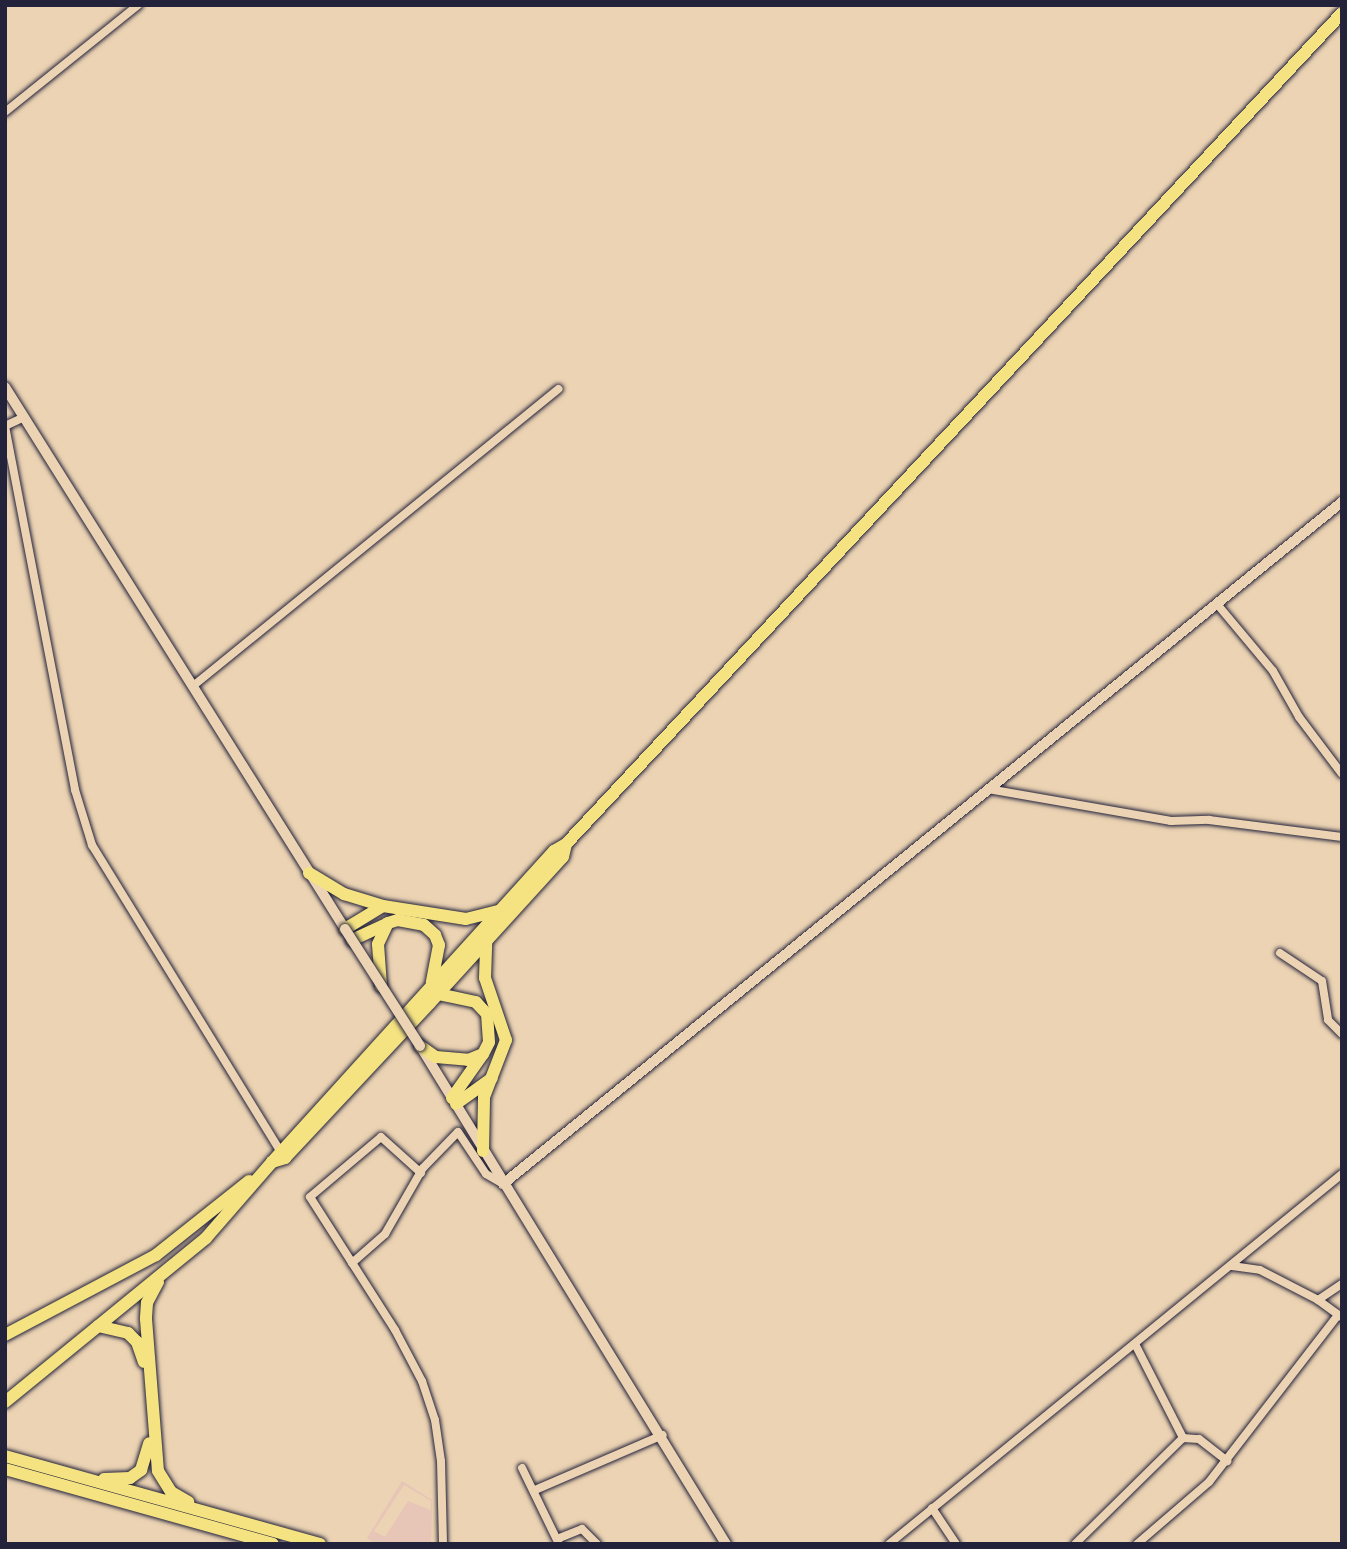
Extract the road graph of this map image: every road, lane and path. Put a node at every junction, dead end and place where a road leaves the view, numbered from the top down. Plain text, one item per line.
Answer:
1 (138, 5) edge
2 (1342, 13) edge
3 (5, 112) edge
4 (5, 387) edge
5 (558, 389) dead end
6 (24, 417) junction
7 (5, 426) edge
8 (1342, 502) edge
9 (1217, 604) junction
10 (193, 686) junction
11 (1342, 774) edge
12 (988, 789) junction
13 (1342, 837) edge
14 (566, 844) junction
15 (309, 873) junction
16 (383, 906) junction
17 (501, 910) junction
18 (388, 923) junction
19 (348, 934) junction
20 (486, 942) junction
21 (1280, 953) dead end
22 (382, 987) junction
23 (435, 989) junction
24 (1342, 1034) edge
25 (420, 1046) junction
26 (483, 1054) junction
27 (492, 1078) junction
28 (454, 1101) junction
29 (484, 1151) junction
30 (275, 1160) junction
31 (421, 1173) junction
32 (1342, 1174) edge
33 (503, 1184) junction
34 (352, 1263) junction
35 (1232, 1265) junction
36 (163, 1275) junction
37 (1342, 1283) edge
38 (1318, 1300) junction
39 (1340, 1317) edge
40 (98, 1326) junction
41 (5, 1335) edge
42 (1135, 1344) junction
43 (5, 1402) edge
44 (663, 1436) junction
45 (1184, 1438) junction
46 (5, 1456) edge
47 (1227, 1461) junction
48 (522, 1468) dead end
49 (5, 1469) edge
50 (86, 1479) junction
51 (535, 1490) junction
52 (932, 1508) junction
53 (207, 1513) junction
54 (558, 1541) edge
55 (273, 1544) edge
56 (320, 1544) edge
57 (443, 1544) edge
58 (597, 1544) edge
59 (726, 1544) edge
60 (889, 1544) edge
61 (956, 1544) edge
62 (1075, 1544) edge
63 (1137, 1544) edge

1 - 3 street
2 - 14 main road
4 - 6 street
5 - 10 street
6 - 7 street
6 - 10 street
7 - 30 street
8 - 9 street
9 - 11 street
9 - 12 street
10 - 15 street
12 - 13 street
12 - 33 street
14 - 17 main road
14 - 20 main road
15 - 16 main road
15 - 19 street
16 - 17 main road
16 - 19 main road
17 - 23 main road
18 - 19 main road
18 - 22 main road
18 - 23 main road
19 - 22 street, bridge
20 - 23 main road
20 - 27 main road
21 - 24 street
22 - 25 street, bridge
23 - 26 main road
23 - 30 main road
25 - 26 main road
25 - 28 street
26 - 28 main road
27 - 28 main road
27 - 29 main road
28 - 29 street
29 - 33 street
30 - 36 main road
30 - 41 main road
31 - 33 street
31 - 34 street
31 - 34 street
32 - 35 street
33 - 44 street
34 - 57 street
35 - 38 street
35 - 42 street
36 - 40 main road
36 - 53 main road
37 - 38 street
38 - 39 street
39 - 47 street
40 - 43 main road
40 - 50 main road
42 - 45 street
42 - 52 street
44 - 51 street
44 - 59 street
45 - 47 street
45 - 62 street
46 - 50 main road
47 - 63 street
48 - 51 street
49 - 55 main road
50 - 53 main road
51 - 54 street
52 - 60 street
52 - 61 street
53 - 56 main road
54 - 58 street

